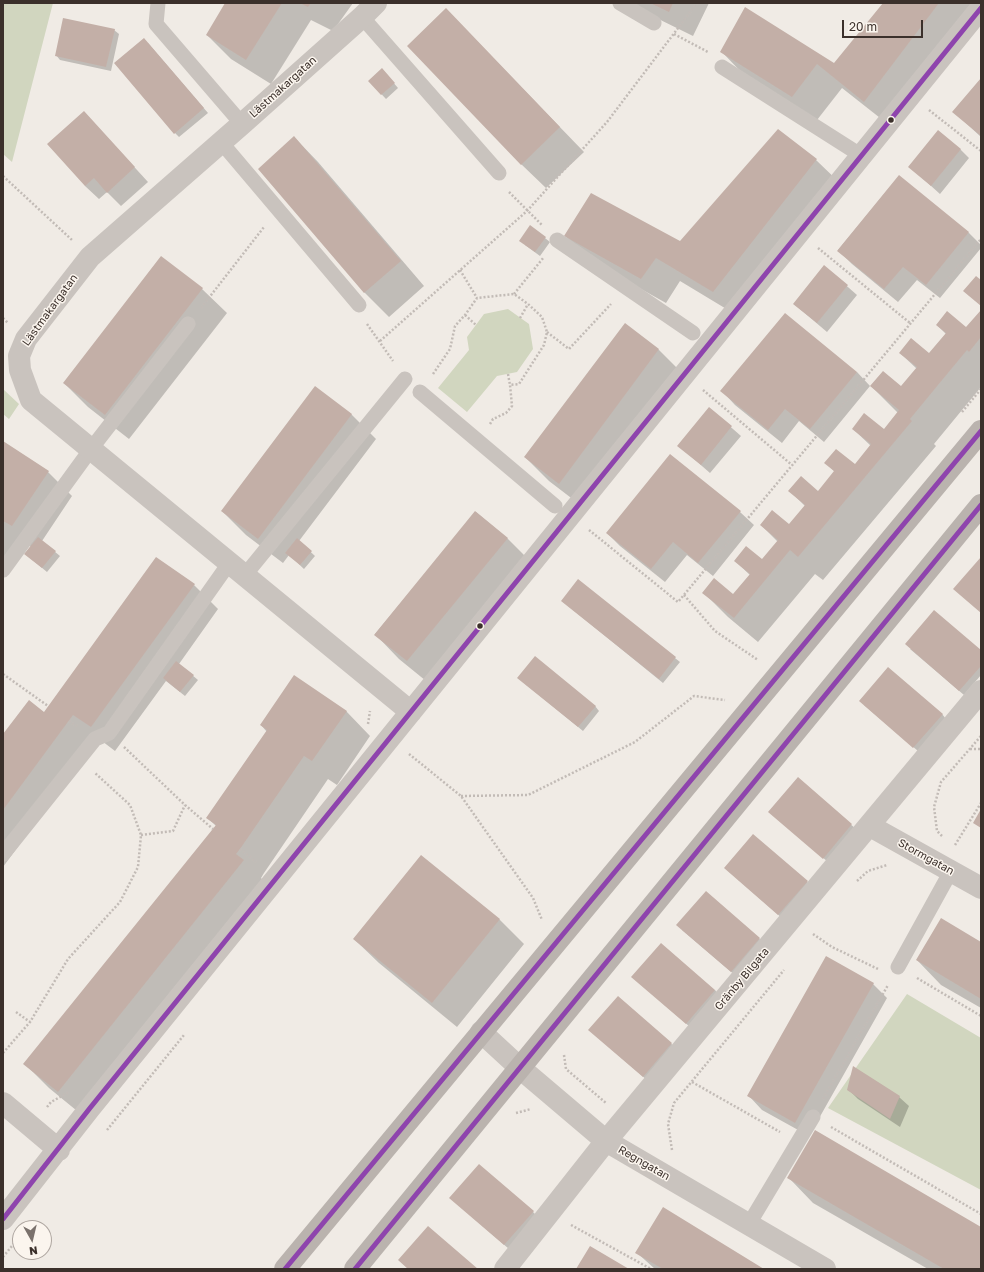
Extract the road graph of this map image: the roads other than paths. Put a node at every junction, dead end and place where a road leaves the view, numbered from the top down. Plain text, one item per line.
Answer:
1 (158, 3) edge
2 (620, 3) edge
3 (981, 8) edge
4 (369, 10) edge
5 (654, 23) road end
6 (722, 67) road end
7 (242, 124) junction
8 (221, 142) junction
9 (862, 156) junction
10 (499, 172) road end
11 (557, 240) road end
12 (359, 305) road end
13 (188, 324) road end
14 (693, 334) dead end
15 (404, 378) road end
16 (420, 392) road end
17 (981, 431) edge
18 (91, 449) junction
19 (981, 505) edge
20 (555, 506) dead end
21 (237, 568) junction
22 (3, 570) edge
23 (981, 691) edge
24 (411, 712) junction
25 (870, 826) junction
26 (3, 854) edge
27 (946, 869) junction
28 (981, 888) edge
29 (895, 972) road end
30 (481, 1032) junction
31 (520, 1068) junction
32 (3, 1103) edge
33 (813, 1117) road end
34 (606, 1141) junction
35 (58, 1150) junction
36 (3, 1219) edge
37 (749, 1224) junction
38 (286, 1269) edge
39 (356, 1269) edge
40 (505, 1269) edge
41 (825, 1269) edge

1 - 7 lane
2 - 5 lane
3 - 9 street
4 - 7 street, Lästmakargatan
4 - 10 lane
6 - 9 lane
7 - 8 street, Lästmakargatan
8 - 12 lane
8 - 18 street, Lästmakargatan
9 - 24 street
11 - 14 lane
13 - 18 lane
15 - 21 lane
16 - 20 lane
17 - 30 main road
18 - 21 street, Lästmakargatan
18 - 22 lane
19 - 31 main road
21 - 24 street, Lästmakargatan
21 - 26 lane
23 - 25 street, Gränby Bilgata
24 - 35 street
25 - 27 street, Stormgatan
25 - 34 street, Gränby Bilgata
27 - 28 street, Stormgatan
27 - 29 lane
30 - 31 street, Regngatan
30 - 38 main road
31 - 34 street, Regngatan
31 - 39 main road
32 - 35 street
33 - 37 lane
34 - 37 street, Regngatan
34 - 40 street, Gränby Bilgata
35 - 36 street
37 - 41 street, Regngatan

